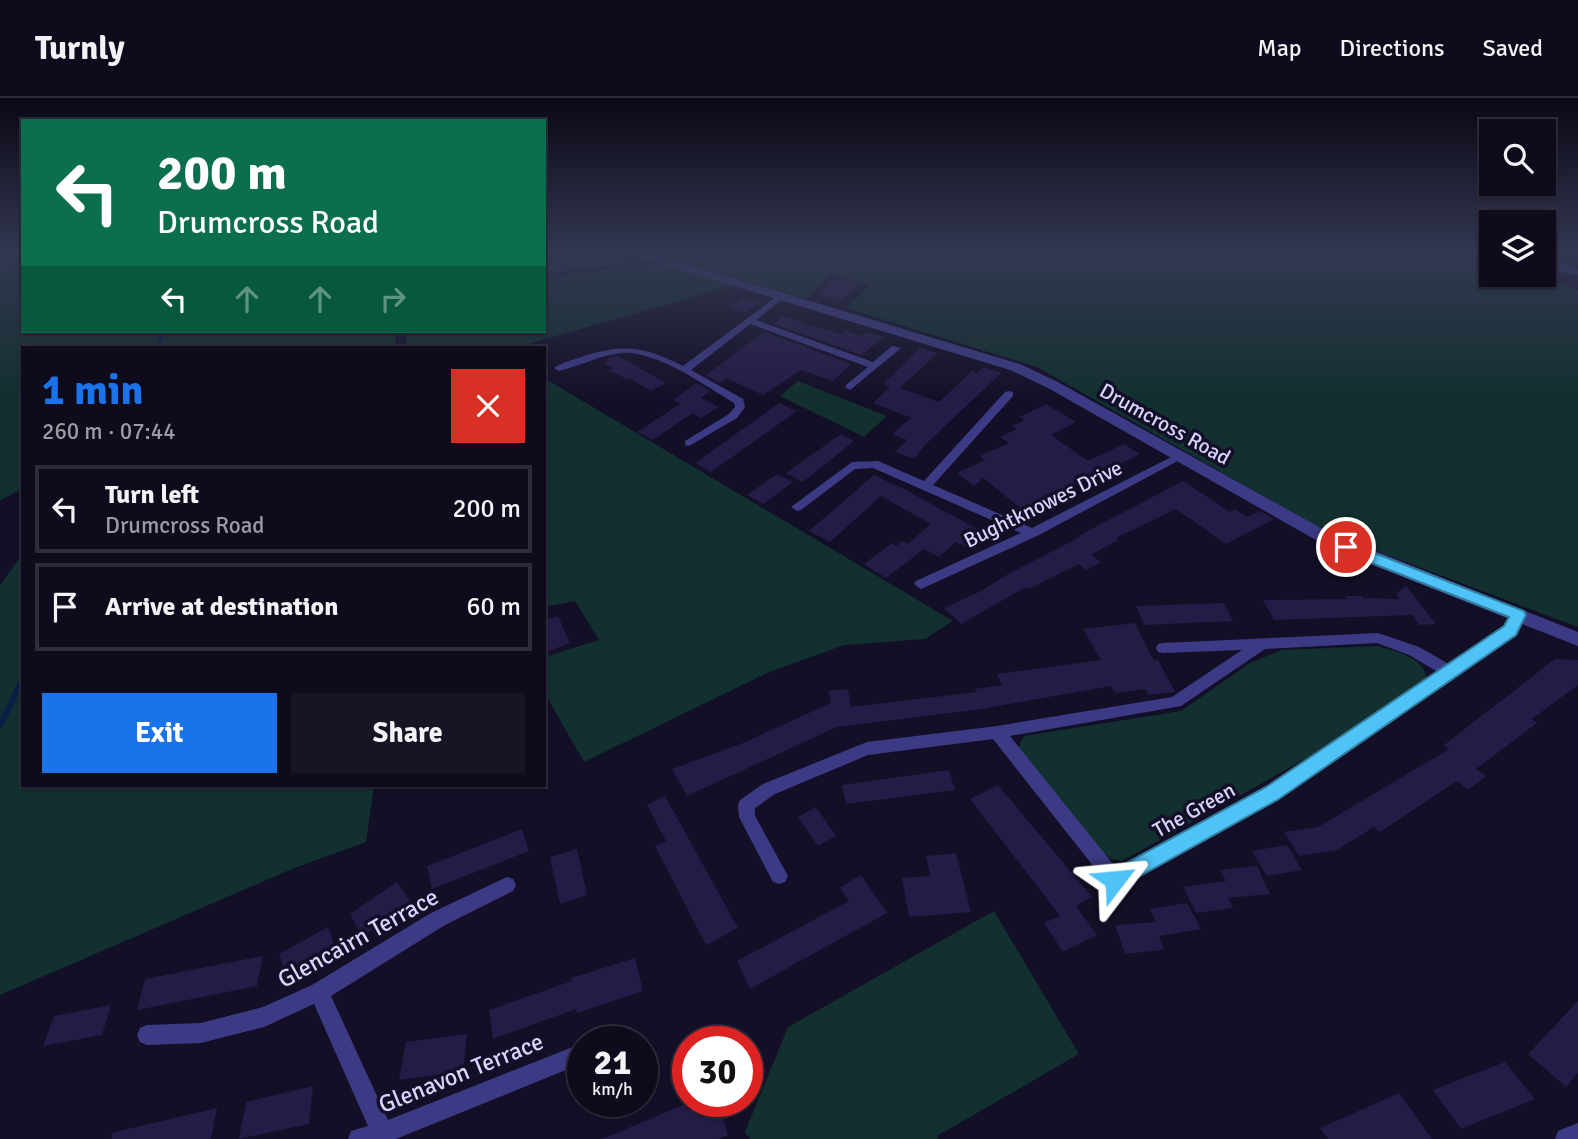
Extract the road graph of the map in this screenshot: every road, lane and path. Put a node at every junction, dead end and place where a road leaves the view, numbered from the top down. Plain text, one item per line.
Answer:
1 (774, 302) edge
2 (795, 302) edge
3 (750, 321) junction
4 (897, 348) dead end
5 (872, 365) junction
6 (559, 369) dead end
7 (684, 370) junction
8 (850, 387) dead end
9 (1009, 394) dead end
10 (689, 443) dead end
11 (1181, 456) junction
12 (926, 486) junction
13 (797, 507) dead end
14 (1032, 533) junction
15 (921, 584) dead end
16 (1518, 615) junction
17 (1578, 639) edge
18 (1261, 644) junction
19 (1163, 648) dead end
20 (1450, 672) junction
21 (997, 732) junction
22 (779, 876) dead end
23 (507, 885) dead end
24 (319, 992) junction
25 (147, 1035) dead end
26 (567, 1060) edge
27 (1578, 1134) edge
28 (384, 1136) edge
29 (359, 1139) edge
30 (1566, 1139) edge

1 - 3 street
2 - 11 street, Drumcross Road
3 - 5 street
3 - 7 street
4 - 5 street
5 - 8 street
6 - 7 street
7 - 10 street
9 - 12 street
11 - 14 street, Bughtknowes Drive
11 - 16 street, Drumcross Road
12 - 13 street
12 - 14 street
14 - 15 street, Bughtknowes Drive
16 - 17 street, Drumcross Road
16 - 20 street, The Green
18 - 19 street
18 - 20 street
18 - 21 street
20 - 21 street, The Green
21 - 22 street
23 - 24 street, Glencairn Terrace
24 - 25 street, Glencairn Terrace
24 - 28 street
26 - 28 street, Glenavon Terrace
27 - 30 street
28 - 29 street, Glenavon Terrace

